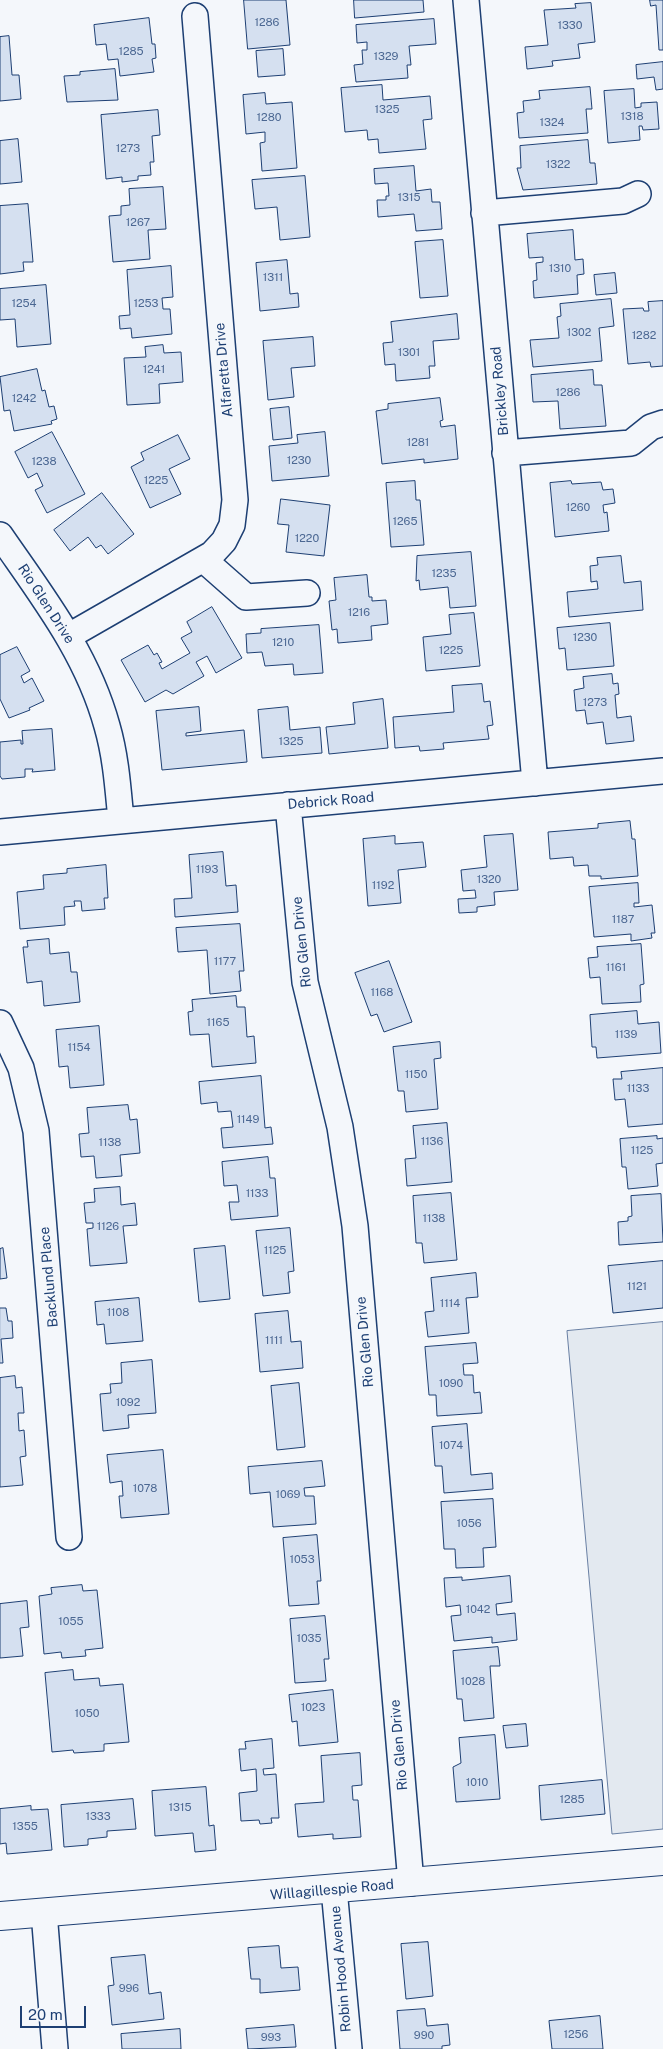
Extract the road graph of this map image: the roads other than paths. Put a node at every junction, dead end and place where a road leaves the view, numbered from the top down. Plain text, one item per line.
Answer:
1 (466, 0) edge
2 (194, 16) dead end
3 (638, 194) dead end
4 (484, 213) junction
5 (663, 423) edge
6 (505, 453) junction
7 (0, 535) edge
8 (204, 560) junction
9 (307, 593) dead end
10 (69, 636) junction
11 (663, 771) edge
12 (535, 783) junction
13 (288, 805) junction
14 (121, 820) junction
15 (0, 832) edge
16 (0, 1023) edge
17 (69, 1537) dead end
18 (663, 1861) edge
19 (411, 1883) junction
20 (334, 1889) junction
21 (44, 1912) junction
22 (0, 1916) edge
23 (55, 2049) edge
24 (349, 2049) edge

1 - 4 street, Brickley Road
2 - 8 street, Alfaretta Drive
3 - 4 street
4 - 6 street, Brickley Road
5 - 6 street
6 - 12 street, Brickley Road
7 - 10 street, Rio Glen Drive
8 - 9 street
8 - 10 street, Alfaretta Drive
10 - 14 street, Rio Glen Drive
11 - 12 street, Debrick Road
12 - 13 street, Debrick Road
13 - 14 street, Debrick Road
13 - 19 street, Rio Glen Drive
14 - 15 street, Debrick Road
16 - 17 street, Backlund Place
18 - 19 main road, Willagillespie Road
19 - 20 main road, Willagillespie Road
20 - 21 main road, Willagillespie Road
20 - 24 street, Robin Hood Avenue
21 - 22 main road, Willagillespie Road
21 - 23 street

